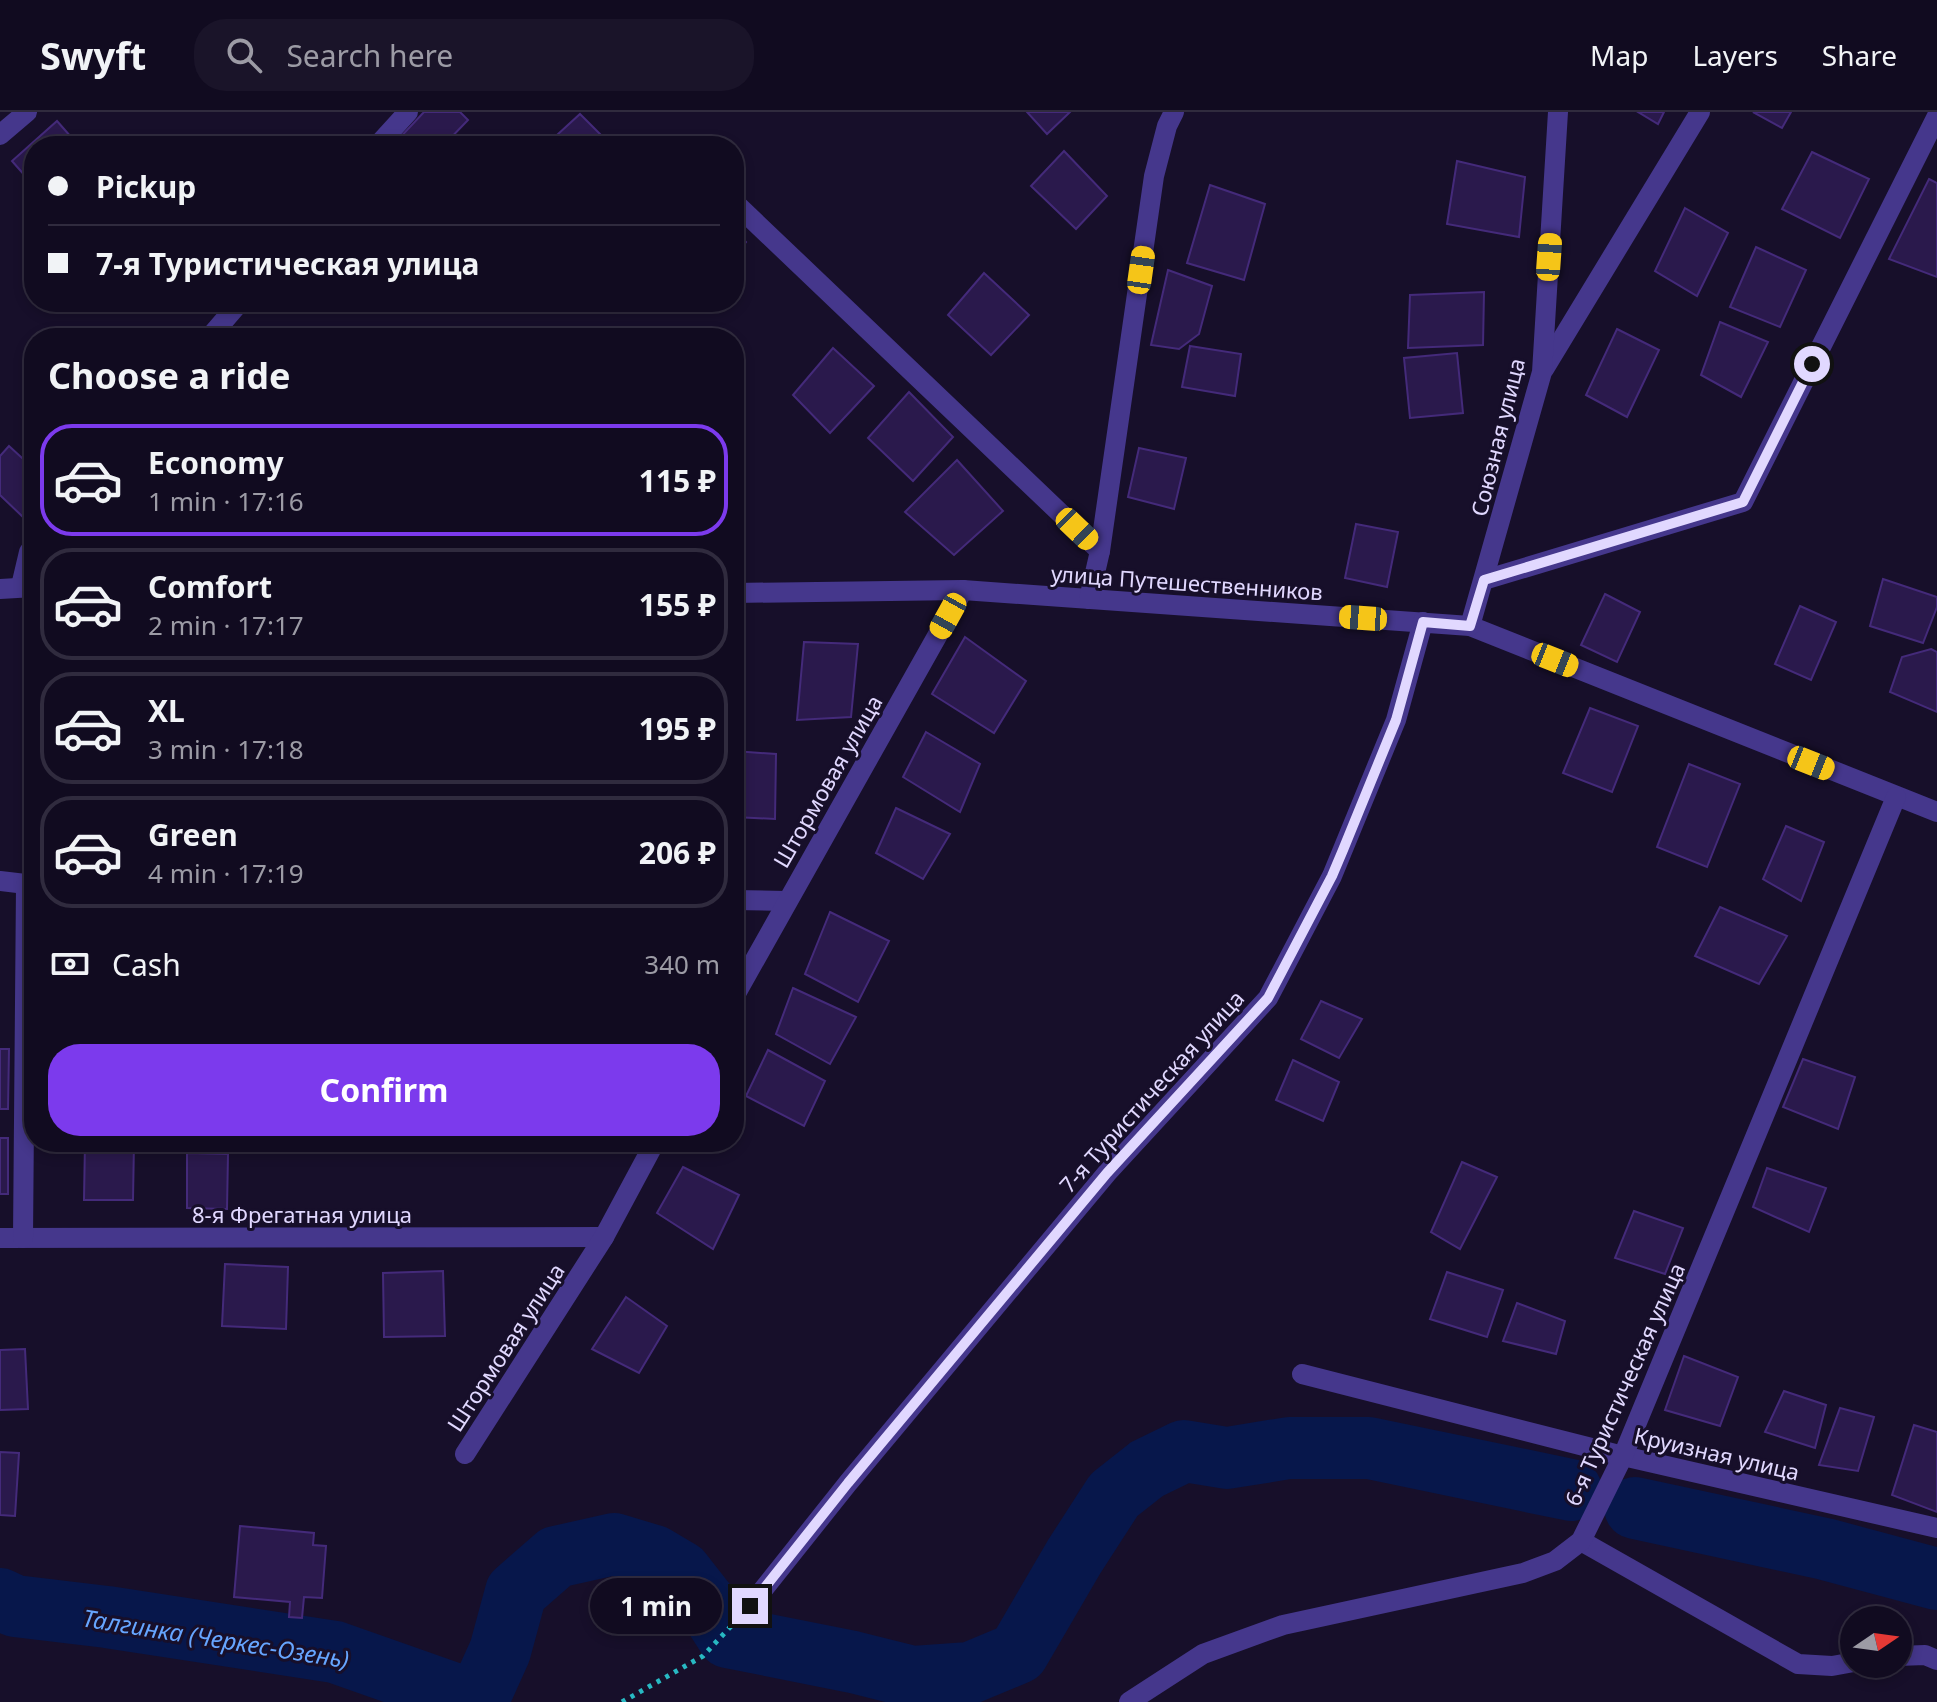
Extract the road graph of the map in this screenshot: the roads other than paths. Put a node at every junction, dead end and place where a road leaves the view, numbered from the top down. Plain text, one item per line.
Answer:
1 (27, 112) edge
2 (408, 112) edge
3 (1174, 112) edge
4 (1558, 112) edge
5 (1700, 112) edge
6 (1937, 116) edge
7 (0, 135) edge
8 (386, 136) edge
9 (744, 212) edge
10 (231, 312) edge
11 (218, 328) edge
12 (1542, 372) junction
13 (1100, 551) junction
14 (1484, 580) junction
15 (24, 586) edge
16 (0, 589) edge
17 (963, 590) junction
18 (744, 593) edge
19 (1089, 599) junction
20 (1423, 622) junction
21 (1470, 626) junction
22 (1896, 797) junction
23 (1937, 812) edge
24 (0, 881) edge
25 (24, 884) edge
26 (744, 900) edge
27 (786, 901) junction
28 (744, 979) edge
29 (25, 1152) edge
30 (650, 1152) edge
31 (604, 1237) junction
32 (0, 1238) edge
33 (23, 1238) junction
34 (1302, 1374) dead end
35 (465, 1454) dead end
36 (1623, 1456) junction
37 (1937, 1528) edge
38 (1581, 1541) junction
39 (750, 1606) road end
40 (1912, 1655) edge
41 (1937, 1660) edge
42 (1840, 1665) edge
43 (1129, 1702) edge

1 - 7 street
2 - 8 street
3 - 13 street
4 - 12 street, Союзная улица
5 - 12 street
6 - 14 street
9 - 13 street
10 - 11 street
12 - 14 street, Союзная улица
13 - 19 street
14 - 21 street, Союзная улица
15 - 16 street
17 - 18 street, улица Путешественников
17 - 19 street, улица Путешественников
17 - 27 street, Штормовая улица
19 - 20 street, улица Путешественников
20 - 21 street, улица Путешественников
20 - 39 street, 7-я Туристическая улица
21 - 22 street, улица Путешественников
22 - 23 street, улица Путешественников
22 - 36 street, 6-я Туристическая улица
24 - 25 street
26 - 27 street
27 - 28 street, Штормовая улица
29 - 33 street
30 - 31 street, Штормовая улица
31 - 33 street, 8-я Фрегатная улица
31 - 35 street, Штормовая улица
32 - 33 street, 8-я Фрегатная улица
34 - 36 street, Круизная улица
36 - 37 street, Круизная улица
36 - 38 street, 6-я Туристическая улица
38 - 42 street
38 - 43 street, 6-я Туристическая улица
40 - 41 street

